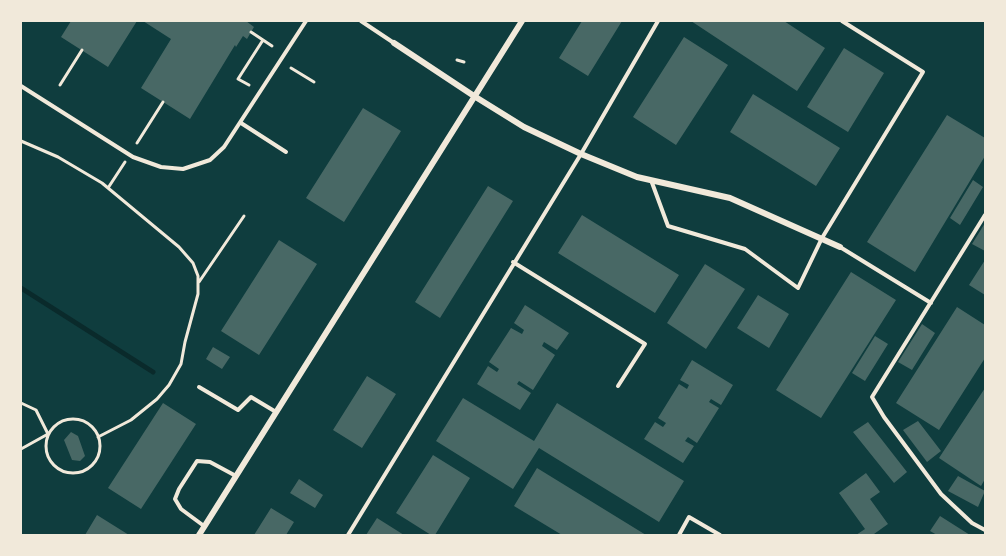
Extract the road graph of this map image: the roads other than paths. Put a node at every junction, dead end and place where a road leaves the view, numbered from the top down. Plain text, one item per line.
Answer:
1 (306, 21) edge
2 (361, 21) edge
3 (372, 21) edge
4 (522, 21) edge
5 (658, 21) edge
6 (842, 21) edge
7 (368, 26) junction
8 (394, 43) joint
9 (21, 86) edge
10 (474, 96) junction
11 (241, 123) junction
12 (286, 152) dead end
13 (581, 154) junction
14 (651, 180) junction
15 (985, 215) edge
16 (822, 238) junction
17 (840, 246) joint
18 (513, 262) junction
19 (931, 303) junction
20 (618, 386) dead end
21 (199, 387) dead end
22 (276, 412) junction
23 (236, 476) junction
24 (204, 526) junction
25 (984, 527) edge
26 (199, 535) edge
27 (348, 535) edge
28 (679, 535) edge
29 (720, 535) edge

1 - 11 lane
2 - 7 lane
3 - 7 lane
4 - 10 street
5 - 13 lane
6 - 16 lane
7 - 8 lane
8 - 10 street
9 - 11 lane
10 - 13 street
10 - 22 street
11 - 12 lane
13 - 14 street
13 - 18 lane
14 - 16 street
14 - 16 lane
15 - 19 lane
16 - 17 street
17 - 19 lane
18 - 20 lane
18 - 27 lane
19 - 25 lane
21 - 22 lane
22 - 23 street
23 - 24 street
23 - 24 lane
24 - 26 street
28 - 29 lane

